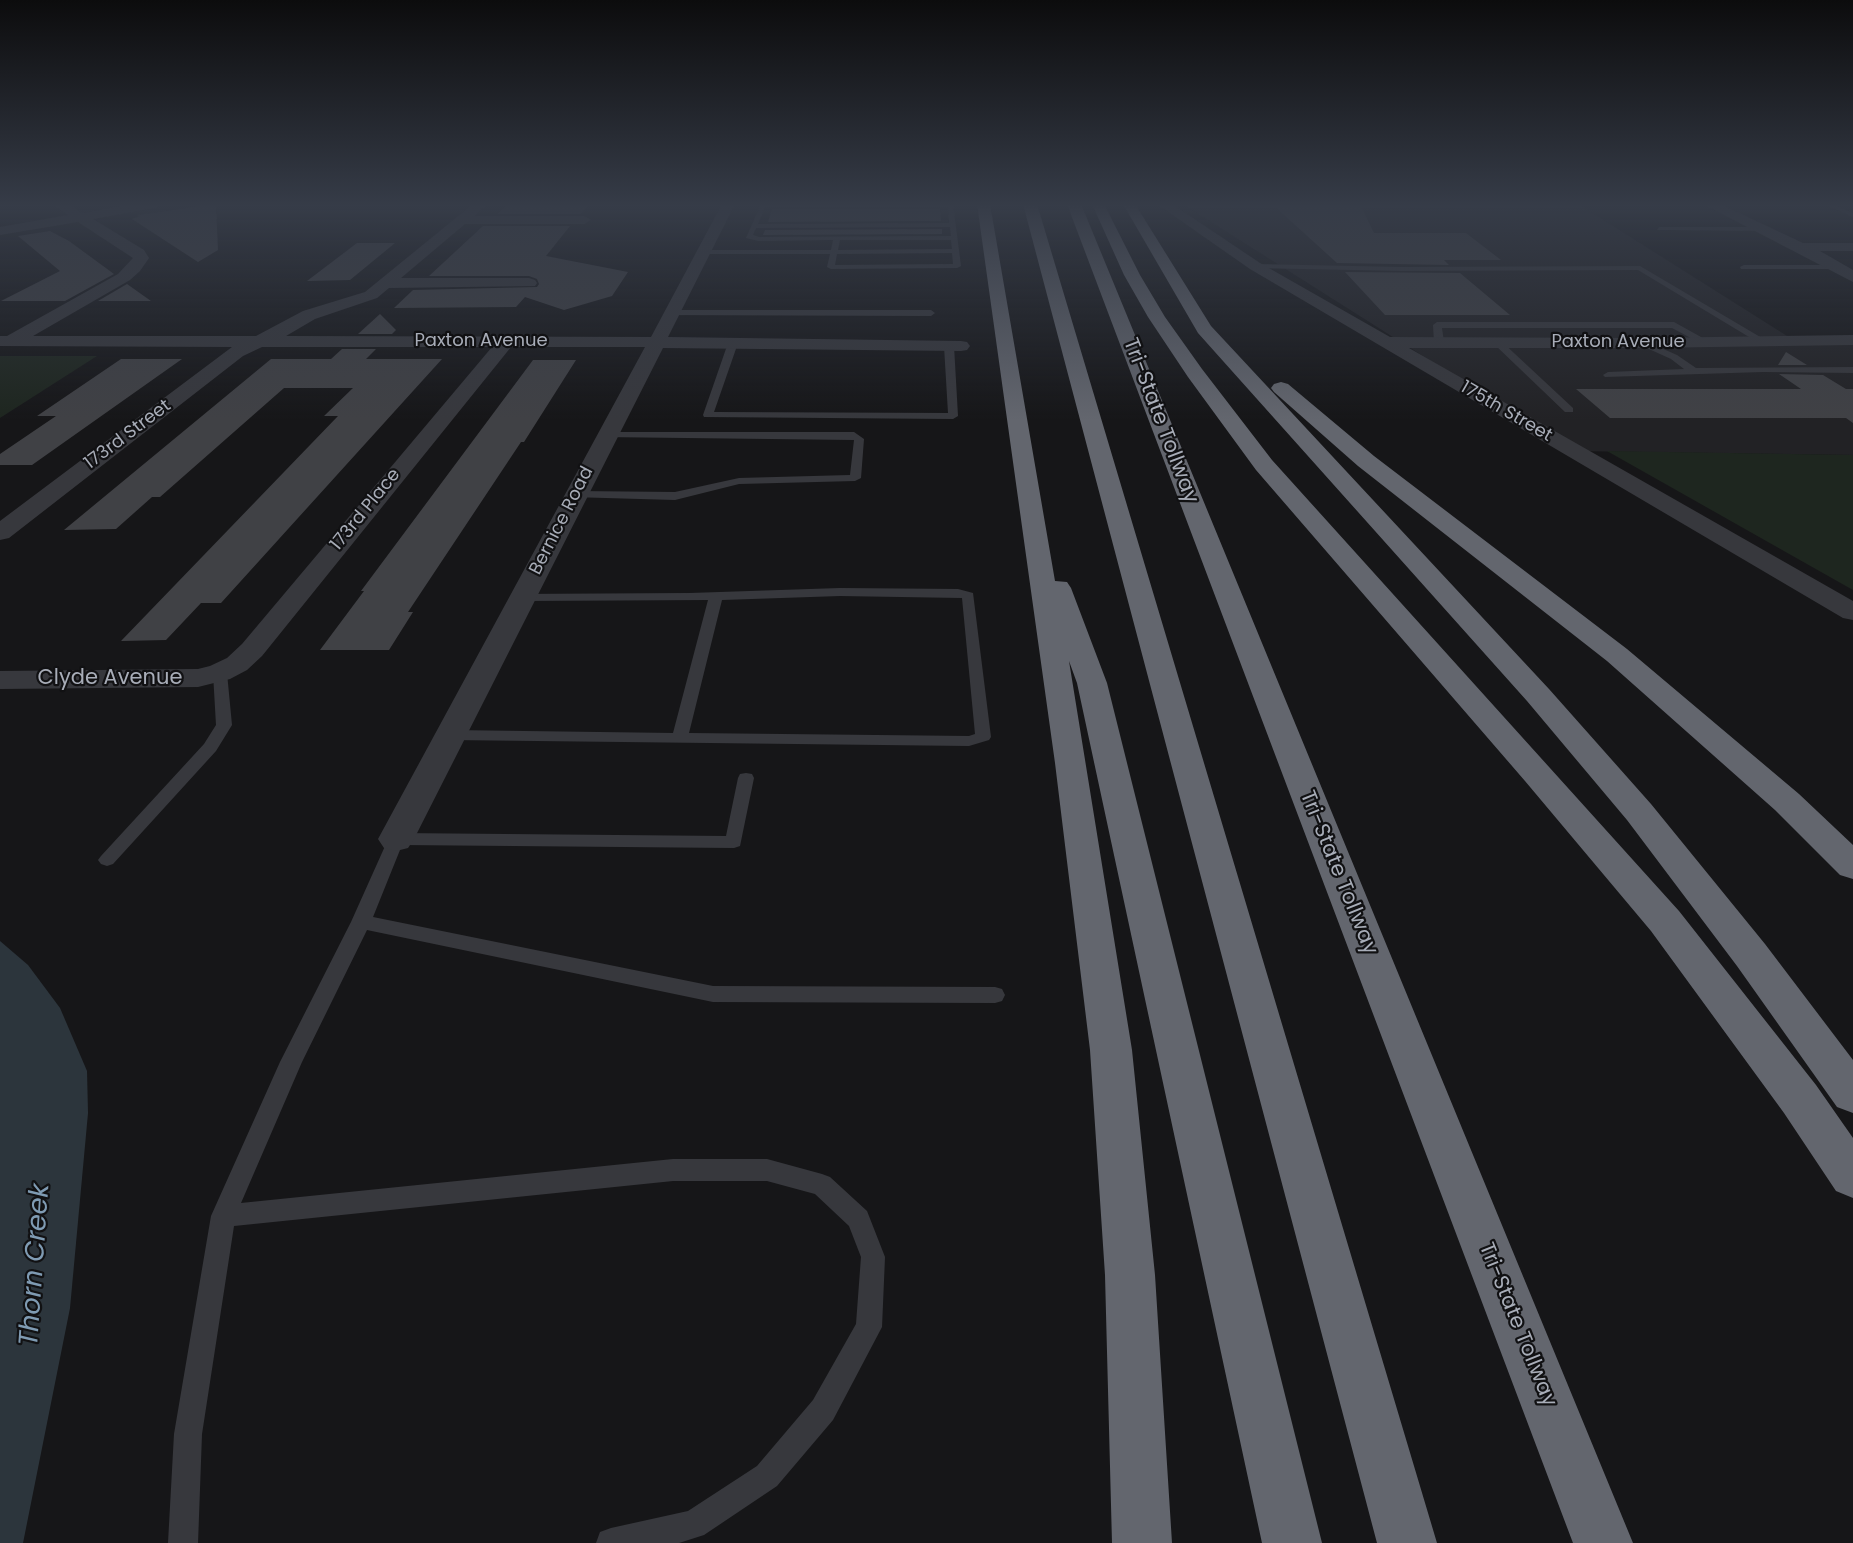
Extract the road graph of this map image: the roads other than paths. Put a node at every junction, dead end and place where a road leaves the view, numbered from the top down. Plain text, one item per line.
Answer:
1 (125, 276) edge
2 (396, 276) edge
3 (690, 276) edge
4 (994, 276) edge
5 (1050, 276) edge
6 (1102, 276) edge
7 (1133, 276) edge
8 (1171, 276) edge
9 (1175, 276) edge
10 (1272, 276) edge
11 (1653, 276) edge
12 (388, 283) junction
13 (529, 283) dead end
14 (343, 306) junction
15 (670, 313) junction
16 (931, 313) dead end
17 (1550, 325) junction
18 (1853, 340) edge
19 (5, 341) edge
20 (507, 341) junction
21 (1762, 341) junction
22 (258, 342) junction
23 (299, 342) junction
24 (655, 342) junction
25 (1384, 342) junction
26 (1439, 342) junction
27 (1497, 342) junction
28 (1569, 342) junction
29 (1705, 342) junction
30 (733, 343) junction
31 (1643, 343) junction
32 (955, 346) joint
33 (1853, 370) edge
34 (1694, 371) junction
35 (1608, 375) dead end
36 (1569, 410) dead end
37 (606, 435) junction
38 (575, 495) junction
39 (1032, 516) junction
40 (0, 532) edge
41 (717, 596) junction
42 (522, 597) junction
43 (1853, 612) edge
44 (220, 673) junction
45 (0, 680) edge
46 (450, 735) junction
47 (680, 738) junction
48 (746, 778) dead end
49 (396, 839) junction
50 (107, 860) dead end
51 (1853, 866) edge
52 (361, 922) junction
53 (995, 995) dead end
54 (1853, 1094) edge
55 (1853, 1176) edge
56 (223, 1216) junction
57 (183, 1543) edge
58 (611, 1543) edge
59 (1142, 1543) edge
60 (1292, 1543) edge
61 (1407, 1543) edge
62 (1603, 1543) edge

1 - 19 street
2 - 12 street
3 - 15 street, Bernice Road
4 - 39 highway
5 - 61 highway
6 - 62 highway, Tri-State Tollway
7 - 55 highway
8 - 54 highway
9 - 51 highway
10 - 25 street, 175th Street
11 - 21 lane
12 - 13 street
12 - 14 street
14 - 22 street, 173rd Street
14 - 23 street
15 - 16 lane
15 - 24 street, Bernice Road
17 - 26 lane
17 - 28 lane
17 - 29 lane
18 - 21 street, Paxton Avenue
19 - 22 street, Paxton Avenue
20 - 23 street, Paxton Avenue
20 - 24 street, Paxton Avenue
20 - 44 street, 173rd Place
21 - 29 street, Paxton Avenue
22 - 23 street, Paxton Avenue
22 - 40 street, 173rd Street
24 - 30 street, Paxton Avenue
24 - 37 street, Bernice Road
25 - 26 street, Paxton Avenue
25 - 43 street, 175th Street
26 - 27 street, Paxton Avenue
27 - 28 street, Paxton Avenue
27 - 36 lane
28 - 31 street, Paxton Avenue
29 - 31 street, Paxton Avenue
30 - 32 street, Paxton Avenue
30 - 32 lane
31 - 34 lane
33 - 34 lane
34 - 35 lane
37 - 38 street, Bernice Road
37 - 38 lane
38 - 42 street, Bernice Road
39 - 59 highway
39 - 60 highway
41 - 42 lane
41 - 47 lane
41 - 47 lane
42 - 46 street, Bernice Road
44 - 45 street, Clyde Avenue
44 - 50 lane
46 - 47 lane
46 - 49 street, Bernice Road
48 - 49 lane
49 - 52 lane
52 - 53 lane
52 - 56 lane
56 - 57 lane
56 - 58 lane

